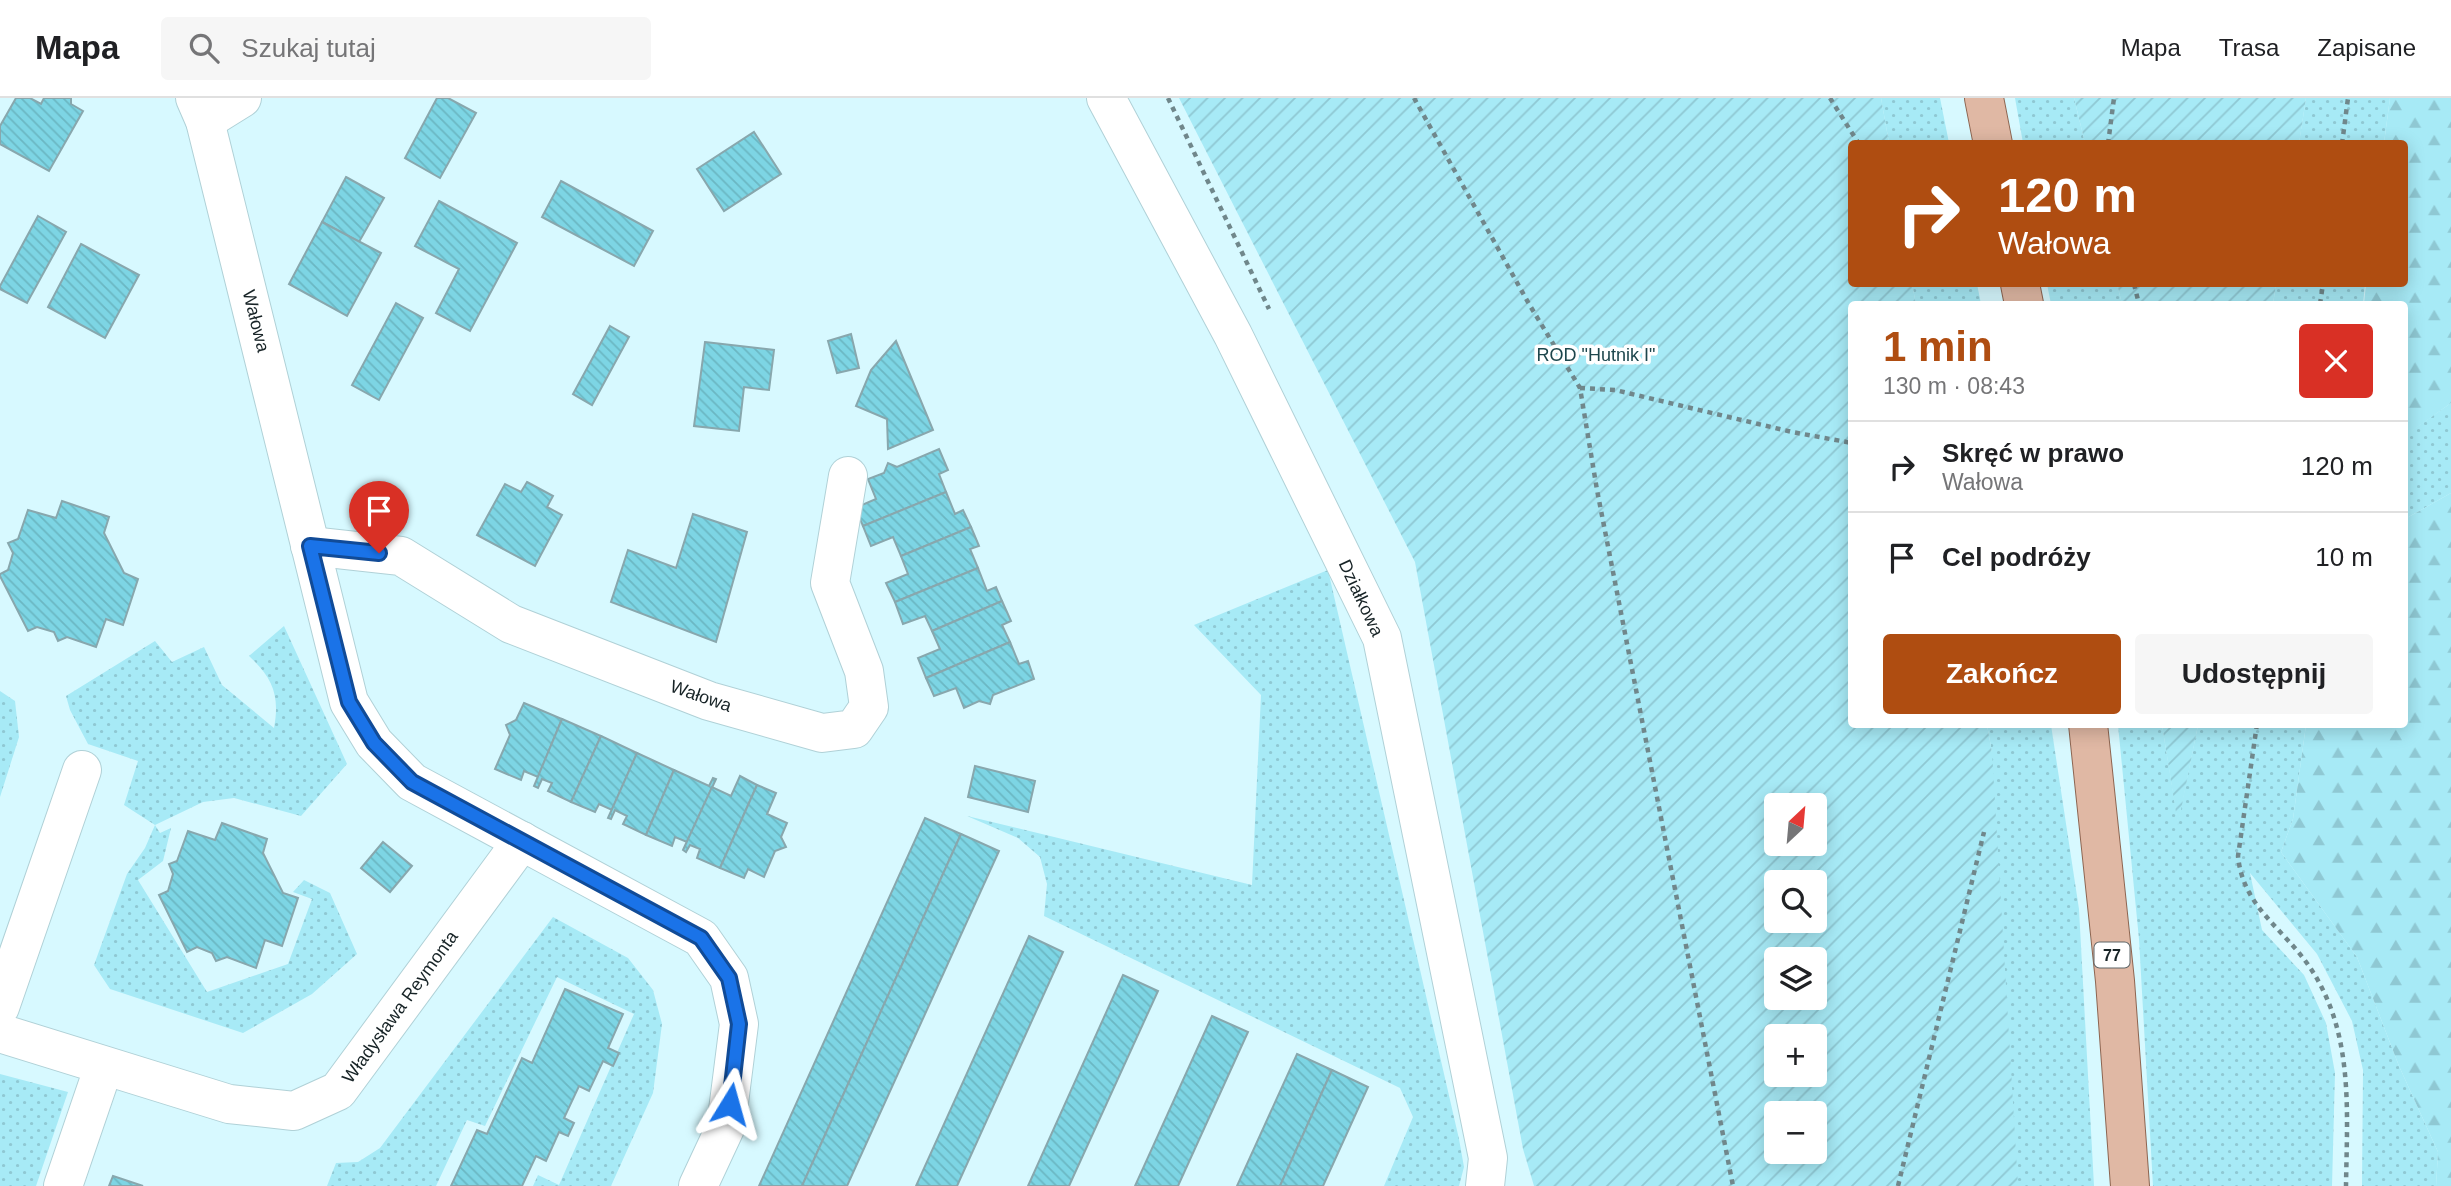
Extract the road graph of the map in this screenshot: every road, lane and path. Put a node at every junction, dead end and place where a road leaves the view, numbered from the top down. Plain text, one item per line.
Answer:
1 (242, 98) edge
2 (1106, 98) edge
3 (1414, 98) edge
4 (1830, 98) edge
5 (1983, 98) edge
6 (2114, 98) edge
7 (2348, 98) edge
8 (200, 110) edge
9 (1856, 140) edge
10 (1992, 140) edge
11 (2109, 140) edge
12 (2343, 140) edge
13 (1580, 388) junction
14 (1848, 442) edge
15 (848, 476) dead end
16 (310, 546) junction
17 (2088, 728) edge
18 (2256, 728) edge
19 (82, 770) dead end
20 (1984, 832) dead end
21 (522, 841) junction
22 (0, 1007) edge
23 (0, 1033) edge
24 (104, 1066) junction
25 (63, 1186) edge
26 (698, 1186) edge
27 (1485, 1186) edge
28 (1733, 1186) edge
29 (1898, 1186) edge
30 (2130, 1186) edge
31 (2346, 1186) edge

1 - 8 street
2 - 27 street, Działkowa
3 - 13 path
4 - 9 path
5 - 10 main road
6 - 11 path
7 - 12 path
8 - 16 street, Wałowa
13 - 14 path
13 - 28 path
15 - 16 street, Wałowa
16 - 21 street, Wałowa
17 - 30 main road, 77
18 - 31 path
19 - 22 street
20 - 29 path
21 - 24 street, Władysława Reymonta
21 - 26 street, Wałowa
23 - 24 street, Władysława Reymonta
24 - 25 street

